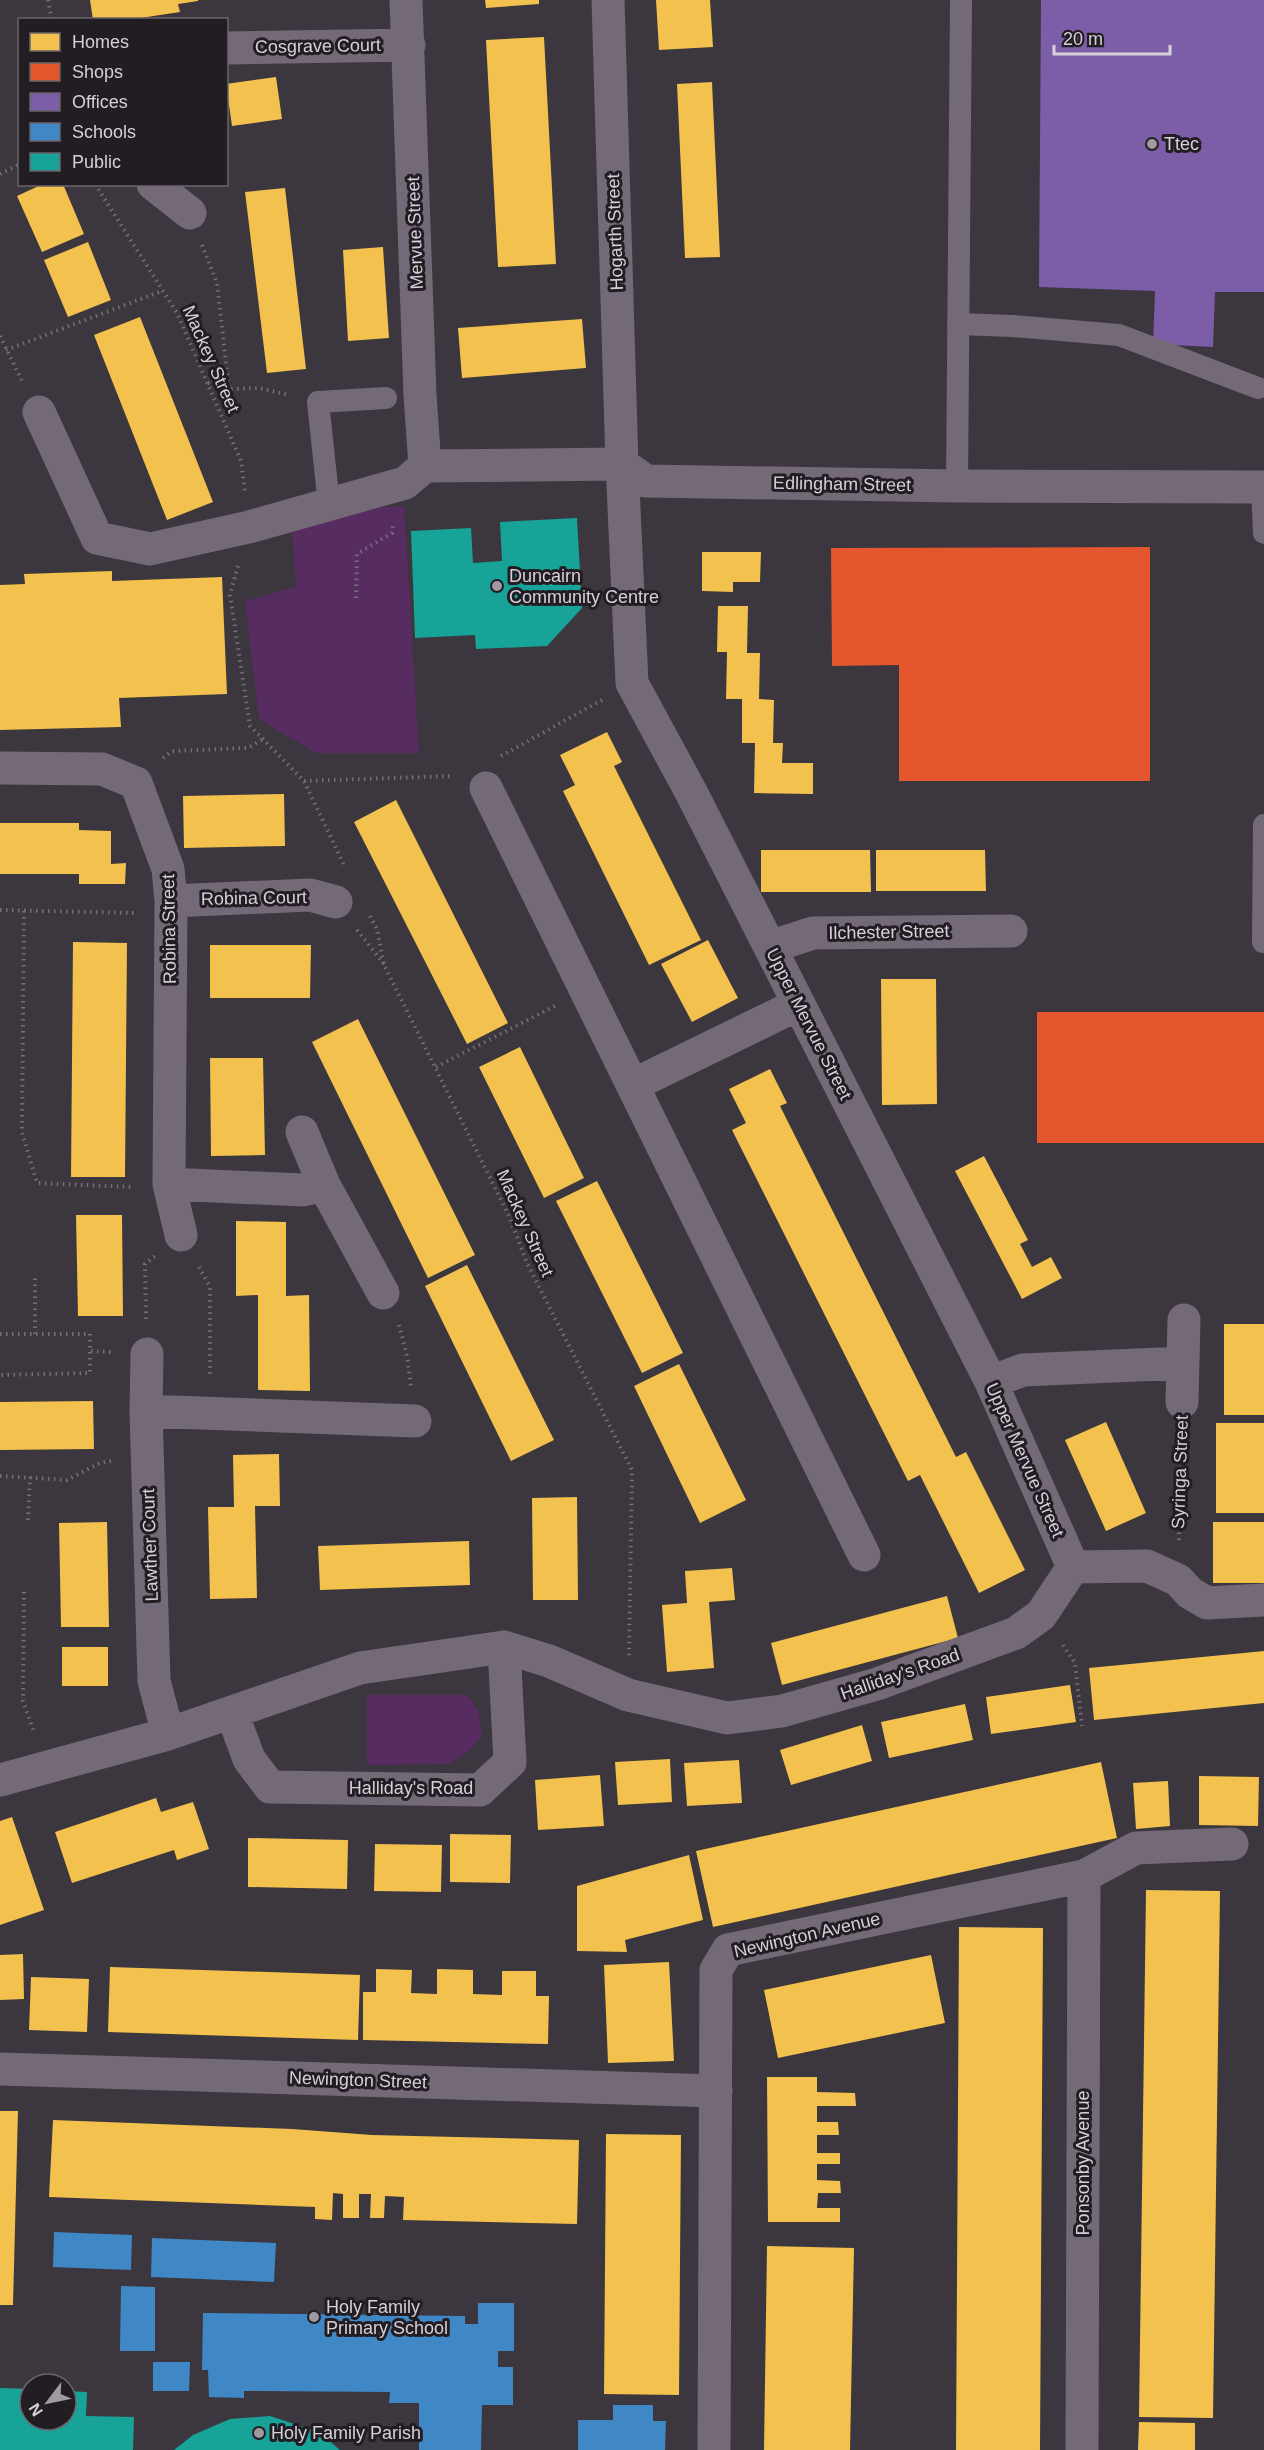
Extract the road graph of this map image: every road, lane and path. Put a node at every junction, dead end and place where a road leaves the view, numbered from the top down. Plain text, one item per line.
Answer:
1 (48, 0) edge
2 (406, 0) edge
3 (608, 0) edge
4 (961, 0) edge
5 (52, 18) edge
6 (408, 45) junction
7 (228, 48) edge
8 (18, 165) edge
9 (0, 174) edge
10 (97, 186) edge
11 (156, 186) edge
12 (190, 213) joint
13 (162, 291) junction
14 (958, 324) junction
15 (0, 336) edge
16 (6, 350) junction
17 (208, 383) junction
18 (1258, 388) dead end
19 (229, 389) junction
20 (386, 398) dead end
21 (318, 402) junction
22 (39, 411) joint
23 (622, 464) junction
24 (425, 466) junction
25 (392, 486) junction
26 (957, 486) junction
27 (1263, 487) edge
28 (329, 505) junction
29 (249, 528) junction
30 (1264, 533) edge
31 (356, 598) dead end
32 (263, 739) junction
33 (0, 768) edge
34 (136, 783) junction
35 (486, 788) dead end
36 (1264, 825) edge
37 (342, 888) junction
38 (171, 901) junction
39 (0, 910) edge
40 (24, 910) junction
41 (367, 910) dead end
42 (1011, 930) dead end
43 (1263, 942) edge
44 (770, 947) junction
45 (384, 965) junction
46 (587, 990) junction
47 (799, 1004) junction
48 (436, 1067) junction
49 (633, 1085) junction
50 (302, 1132) dead end
51 (169, 1184) junction
52 (324, 1185) junction
53 (181, 1235) junction
54 (35, 1274) dead end
55 (390, 1305) joint
56 (1184, 1320) dead end
57 (0, 1334) edge
58 (34, 1334) junction
59 (147, 1354) joint
60 (407, 1356) dead end
61 (1183, 1364) junction
62 (0, 1375) edge
63 (990, 1382) junction
64 (1182, 1402) joint
65 (146, 1411) junction
66 (210, 1413) junction
67 (415, 1421) dead end
68 (148, 1456) junction
69 (0, 1476) edge
70 (30, 1477) junction
71 (28, 1520) dead end
72 (864, 1556) dead end
73 (1073, 1567) junction
74 (1178, 1580) junction
75 (24, 1592) dead end
76 (1264, 1600) edge
77 (1041, 1616) junction
78 (504, 1647) junction
79 (628, 1695) junction
80 (232, 1713) junction
81 (1083, 1726) dead end
82 (168, 1734) junction
83 (46, 1767) junction
84 (0, 1780) edge
85 (1232, 1844) dead end
86 (1084, 1876) junction
87 (0, 2069) edge
88 (716, 2091) junction
89 (714, 2450) edge
90 (1082, 2450) edge

1 - 5 path
2 - 6 street, Mervue Street
3 - 23 street, Hogarth Street
4 - 14 lane
6 - 7 street, Cosgrave Court
6 - 24 street, Mervue Street
8 - 9 path
10 - 13 path, Mackey Street
11 - 12 street
12 - 19 path
13 - 16 path
13 - 17 path, Mackey Street
14 - 18 lane
14 - 26 lane
15 - 16 path
16 - 22 path
17 - 19 path
17 - 29 path, Mackey Street
19 - 21 path
20 - 21 lane
21 - 28 lane
22 - 29 street
23 - 24 street
23 - 26 street, Edlingham Street
23 - 44 street, Upper Mervue Street
24 - 25 street
25 - 28 street
25 - 31 path
26 - 27 street, Edlingham Street
27 - 30 lane
28 - 29 street
29 - 32 path
32 - 34 path
32 - 37 path
33 - 34 street
34 - 38 street, Robina Street
35 - 46 street
36 - 43 lane
37 - 38 street, Robina Court
37 - 45 path
38 - 40 path
38 - 51 street, Robina Street
39 - 40 path
40 - 51 path
41 - 45 path, Mackey Street
42 - 44 street, Ilchester Street
44 - 47 street, Upper Mervue Street
45 - 48 path, Mackey Street
46 - 48 path
46 - 49 street
47 - 49 street
47 - 63 street, Upper Mervue Street
48 - 79 path, Mackey Street
49 - 72 street
50 - 52 street
51 - 52 street
51 - 53 street, Robina Street
52 - 55 street
53 - 59 path
53 - 66 path
54 - 58 path
55 - 60 path
56 - 61 street, Syringa Street
57 - 58 path
58 - 62 path
59 - 65 street, Lawther Court
61 - 63 street
61 - 64 street, Syringa Street
63 - 73 street, Upper Mervue Street
64 - 74 path, Syringa Street
65 - 66 street
65 - 68 street, Lawther Court
66 - 67 street
68 - 70 path
68 - 82 street, Lawther Court
69 - 70 path
70 - 71 path
73 - 74 street
73 - 77 street, Halliday's Road
74 - 76 street
75 - 83 path
77 - 79 street, Halliday's Road
77 - 81 path
78 - 79 street, Halliday's Road
78 - 80 street, Halliday's Road
78 - 80 street, Halliday's Road
80 - 82 street, Halliday's Road
82 - 83 street, Halliday's Road
83 - 84 street, Halliday's Road
85 - 86 street, Newington Avenue
86 - 88 street, Newington Avenue
86 - 90 street, Ponsonby Avenue
87 - 88 street, Newington Street
88 - 89 street, Newington Avenue

